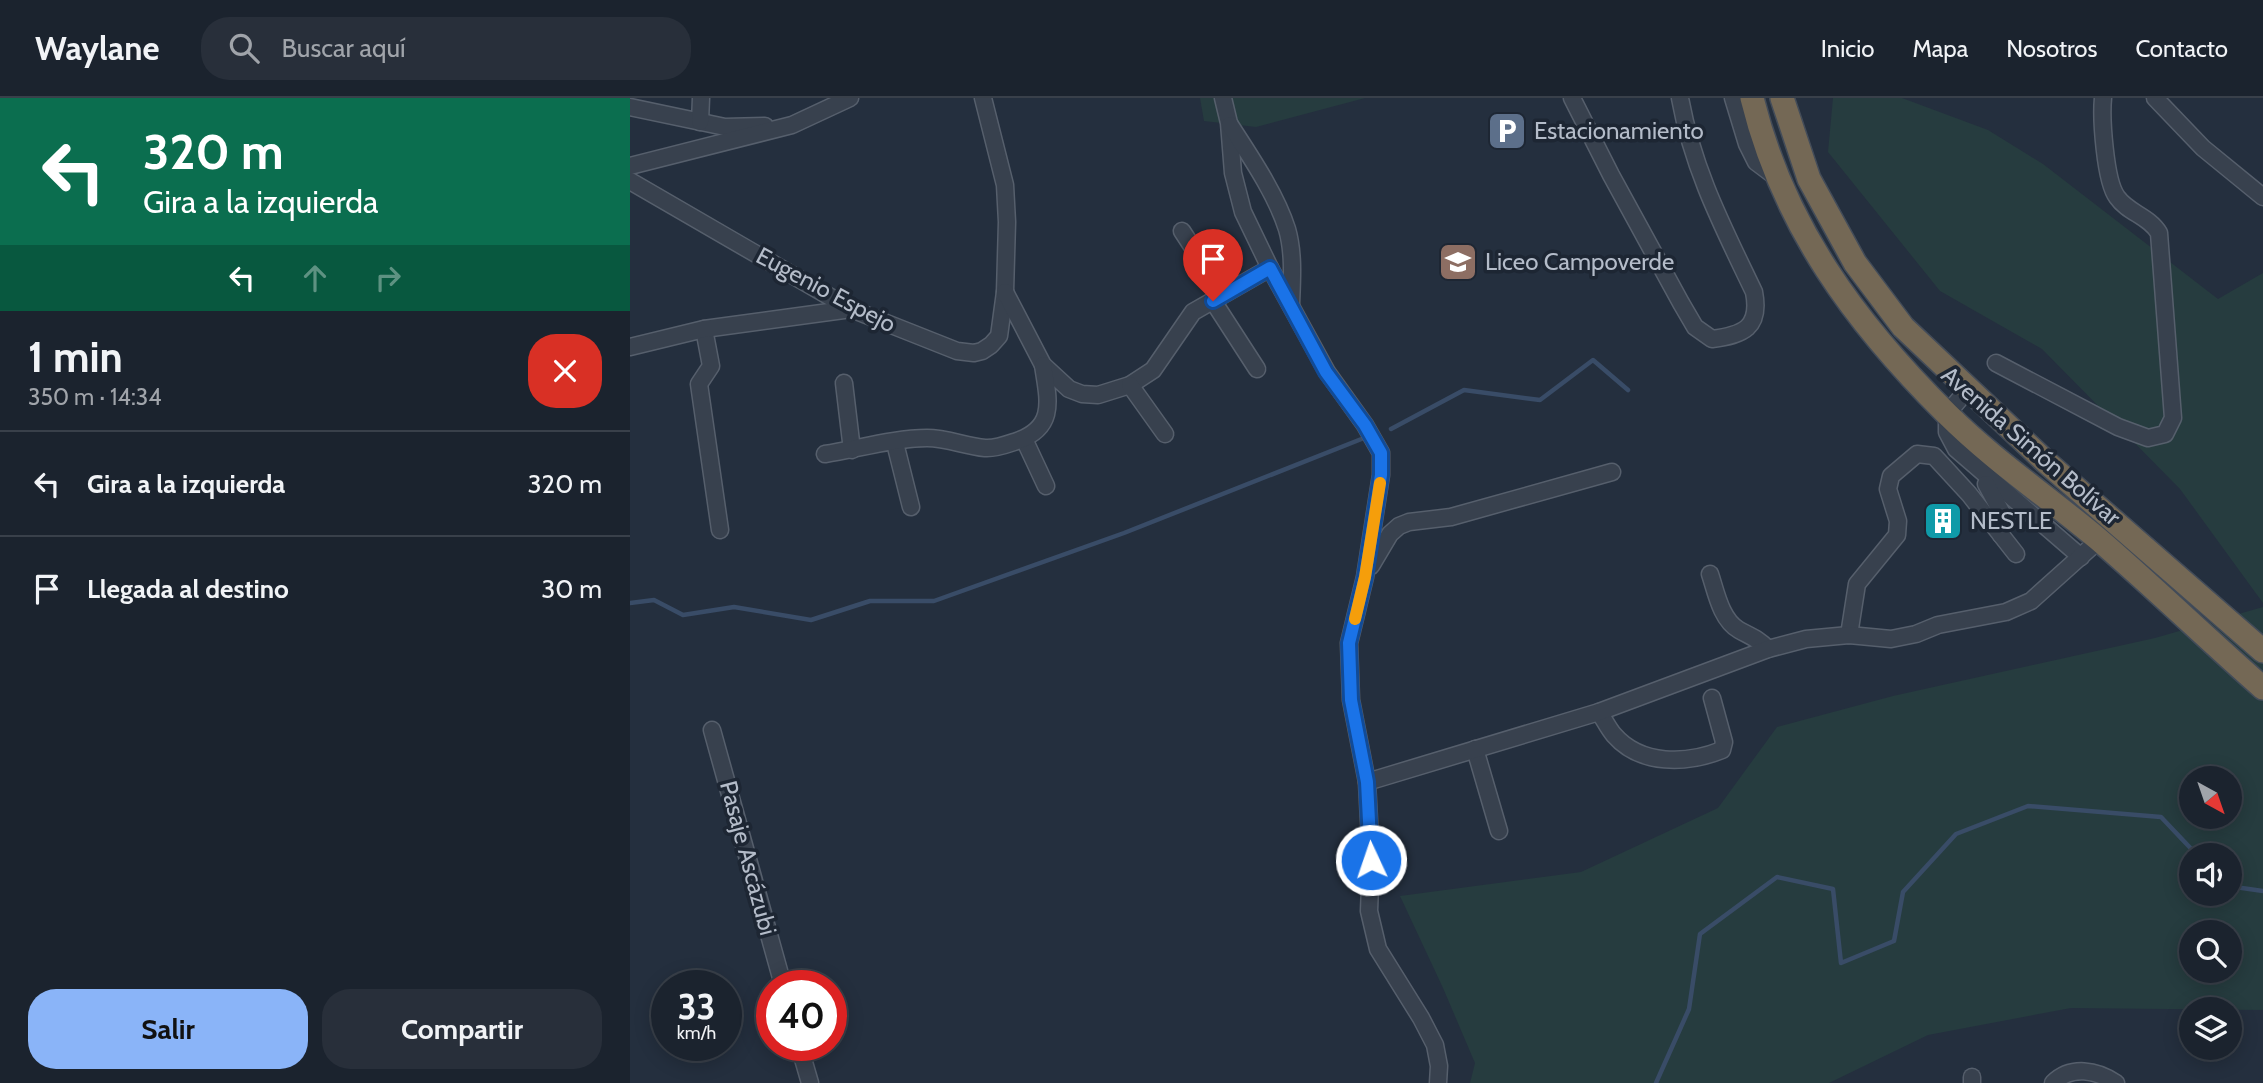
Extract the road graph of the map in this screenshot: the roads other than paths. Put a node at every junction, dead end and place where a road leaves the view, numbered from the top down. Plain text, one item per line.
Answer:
1 (701, 98) edge
2 (850, 98) edge
3 (984, 98) edge
4 (1223, 98) edge
5 (1572, 98) edge
6 (1680, 98) edge
7 (1733, 98) edge
8 (1752, 98) edge
9 (1782, 98) edge
10 (2103, 98) edge
11 (2155, 98) edge
12 (630, 107) edge
13 (700, 122) junction
14 (1229, 123) junction
15 (792, 125) junction
16 (630, 166) edge
17 (1776, 177) junction
18 (630, 181) edge
19 (2263, 197) edge
20 (1182, 231) dead end
21 (1270, 268) junction
22 (1005, 292) junction
23 (1218, 298) junction
24 (1291, 306) junction
25 (851, 309) junction
26 (704, 329) junction
27 (630, 346) edge
28 (1996, 363) dead end
29 (1044, 365) junction
30 (1257, 369) dead end
31 (844, 383) dead end
32 (1130, 385) junction
33 (1968, 389) junction
34 (1947, 414) junction
35 (1165, 434) dead end
36 (1024, 439) junction
37 (895, 443) junction
38 (852, 450) junction
39 (825, 454) dead end
40 (1612, 472) dead end
41 (1989, 482) junction
42 (1046, 486) dead end
43 (1969, 494) junction
44 (911, 507) dead end
45 (720, 530) dead end
46 (2001, 535) junction
47 (2099, 540) junction
48 (2016, 554) dead end
49 (2081, 558) junction
50 (1710, 574) dead end
51 (1365, 577) junction
52 (1849, 635) junction
53 (1768, 649) junction
54 (2263, 651) edge
55 (2263, 688) edge
56 (1712, 698) dead end
57 (1599, 712) junction
58 (712, 730) dead end
59 (1475, 749) junction
60 (1367, 782) junction
61 (1499, 831) dead end
62 (779, 970) edge
63 (804, 1061) edge
64 (810, 1083) edge
65 (1437, 1083) edge
66 (2053, 1083) edge
67 (2116, 1083) edge

1 - 13 street
2 - 15 street
3 - 22 street, Eugenio Espejo
4 - 14 street
5 - 6 street
7 - 17 street
8 - 17 highway, Avenida Simón Bolívar
9 - 33 highway, Avenida Simón Bolívar
10 - 28 street
11 - 19 street
12 - 13 street
13 - 15 street
14 - 21 street
14 - 24 street
15 - 16 street
17 - 34 highway, Avenida Simón Bolívar
18 - 25 street, Eugenio Espejo
20 - 23 street
21 - 23 street
21 - 24 street
22 - 25 street, Eugenio Espejo
22 - 29 street
23 - 30 street
23 - 32 street
24 - 51 street
25 - 26 street
26 - 27 street
26 - 45 street
29 - 32 street
29 - 36 street
31 - 38 street
32 - 35 street
33 - 34 street
33 - 54 highway, Avenida Simón Bolívar
34 - 41 street
34 - 47 highway, Avenida Simón Bolívar
36 - 37 street
36 - 42 street
37 - 38 street
37 - 44 street
38 - 39 street
40 - 51 street
41 - 43 street
41 - 46 street
41 - 49 street
43 - 46 street
43 - 52 street
46 - 48 street
47 - 49 street
47 - 55 highway, Avenida Simón Bolívar
49 - 52 street
50 - 53 street
51 - 60 street
52 - 53 street
53 - 57 street
56 - 57 street
57 - 59 street
58 - 62 street, Pasaje Ascázubi
59 - 60 street
59 - 61 street
60 - 65 street
63 - 64 street
66 - 67 street

